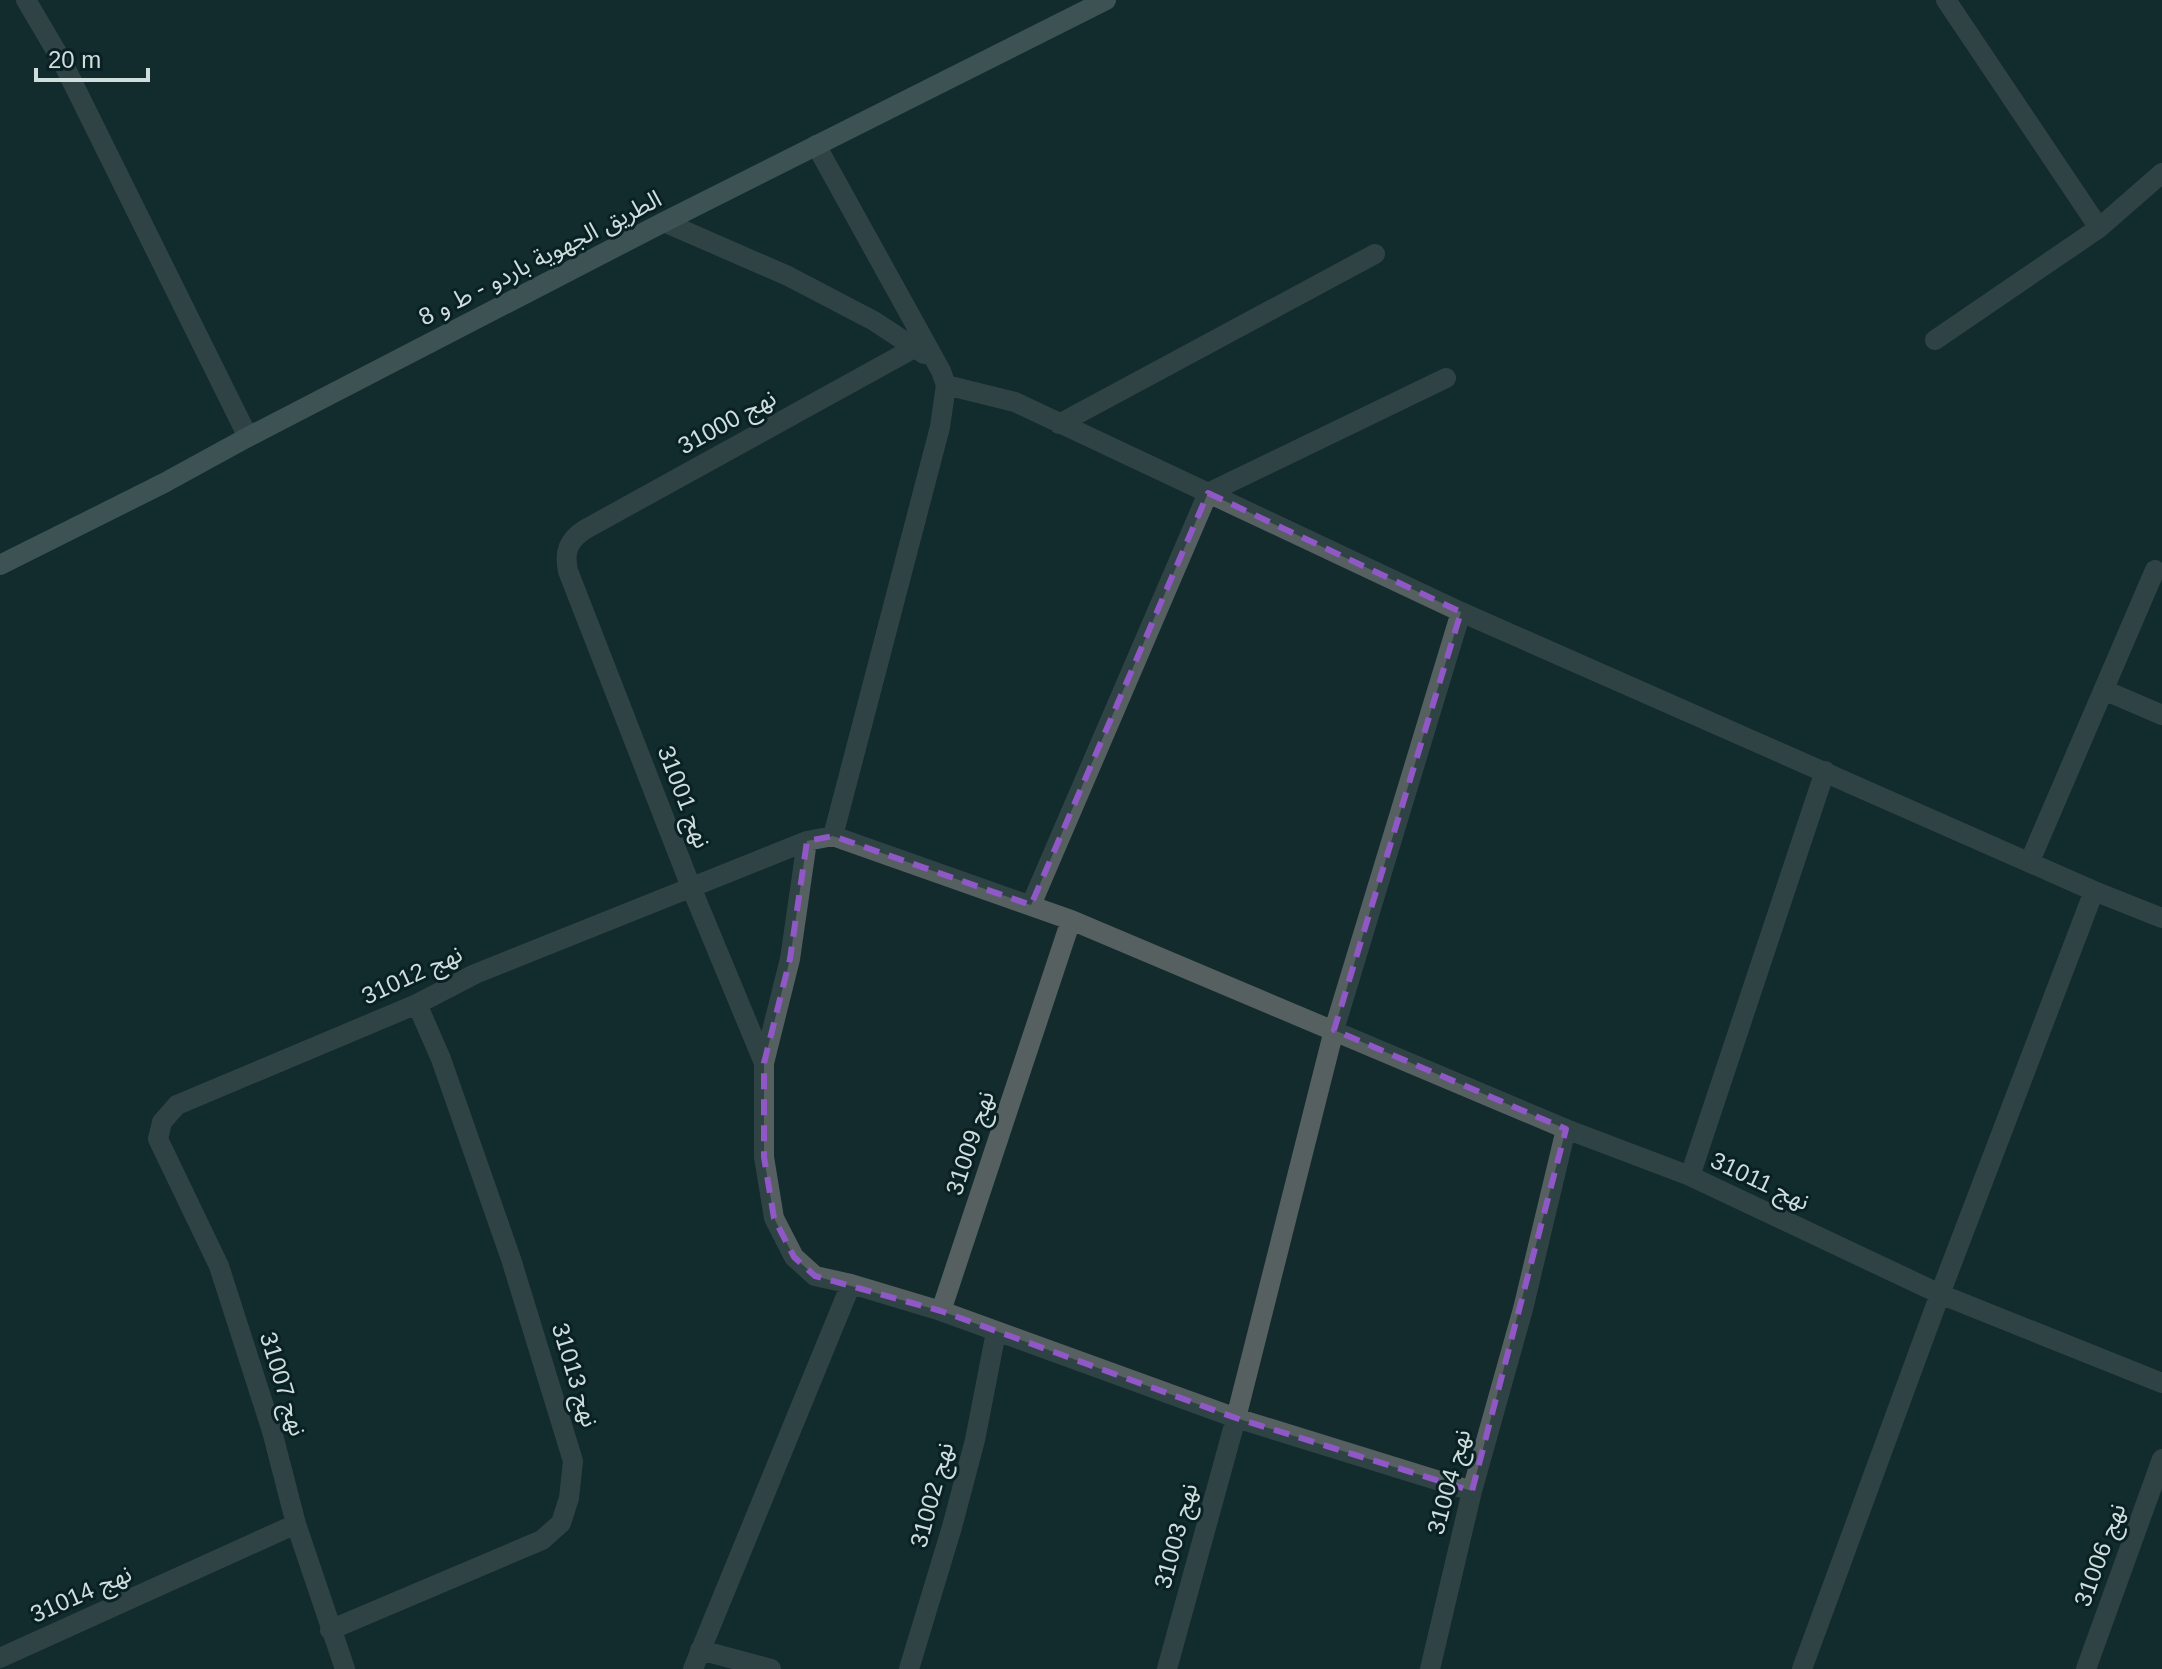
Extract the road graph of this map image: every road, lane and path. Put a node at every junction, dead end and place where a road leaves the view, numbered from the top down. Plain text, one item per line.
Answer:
1 (26, 0) edge
2 (1106, 0) edge
3 (1946, 0) edge
4 (816, 145) junction
5 (2162, 173) edge
6 (664, 222) junction
7 (2099, 228) junction
8 (1375, 254) dead end
9 (1935, 340) dead end
10 (916, 347) junction
11 (944, 378) junction
12 (1446, 378) dead end
13 (1059, 424) junction
14 (248, 437) junction
15 (1208, 493) junction
16 (567, 547) joint
17 (0, 565) edge
18 (2155, 570) dead end
19 (1461, 612) junction
20 (2104, 690) junction
21 (2162, 715) edge
22 (1825, 771) junction
23 (833, 836) junction
24 (807, 841) junction
25 (2030, 861) junction
26 (691, 887) junction
27 (2094, 891) junction
28 (1031, 905) junction
29 (2162, 918) edge
30 (1071, 920) junction
31 (417, 1004) junction
32 (1334, 1030) junction
33 (764, 1063) junction
34 (162, 1122) joint
35 (1566, 1129) junction
36 (1690, 1176) junction
37 (851, 1284) junction
38 (1940, 1294) junction
39 (941, 1311) junction
40 (996, 1332) junction
41 (2162, 1383) edge
42 (1236, 1418) junction
43 (2162, 1459) edge
44 (1472, 1491) junction
45 (296, 1524) junction
46 (330, 1630) junction
47 (0, 1658) edge
48 (696, 1660) edge
49 (345, 1669) edge
50 (771, 1669) edge
51 (909, 1669) edge
52 (1167, 1669) edge
53 (1430, 1669) edge
54 (1802, 1669) edge
55 (2086, 1669) edge

1 - 14 street
2 - 4 main road, الطريق الجهوية باردو - ط و 8
3 - 7 street
4 - 6 main road, الطريق الجهوية باردو - ط و 8
4 - 11 street
5 - 7 street
6 - 10 street
6 - 14 main road, الطريق الجهوية باردو - ط و 8
7 - 9 street
8 - 13 street
10 - 11 street
10 - 16 street, نهج 31000
11 - 13 street
11 - 23 street
12 - 15 street
13 - 15 street
14 - 17 main road, الطريق الجهوية باردو - ط و 8
15 - 19 street
15 - 28 street
16 - 26 street, نهج 31001
18 - 20 street
19 - 22 street
19 - 32 street, نهج 31003
20 - 21 street
20 - 25 street
22 - 25 street
22 - 36 street
23 - 24 street, نهج 31012
23 - 28 street
24 - 26 street, نهج 31012
24 - 33 street
25 - 27 street
26 - 31 street, نهج 31012
26 - 33 street, نهج 31001
27 - 29 street
27 - 38 street
28 - 30 street
30 - 32 street
30 - 39 street, نهج 31009
31 - 34 street, نهج 31012
31 - 46 street, نهج 31013
32 - 35 street, نهج 31011
32 - 42 street, نهج 31003
33 - 37 street
34 - 45 street, نهج 31007
35 - 36 street, نهج 31011
35 - 44 street, نهج 31004
36 - 38 street, نهج 31011
37 - 39 street
37 - 48 street
38 - 41 street, نهج 31011
38 - 54 street
39 - 40 street
40 - 42 street
40 - 51 street, نهج 31002
42 - 44 street
42 - 52 street, نهج 31003
43 - 55 street, نهج 31006
44 - 53 street, نهج 31004
45 - 46 street, نهج 31007
45 - 47 street, نهج 31014
46 - 49 street, نهج 31007
48 - 50 street

